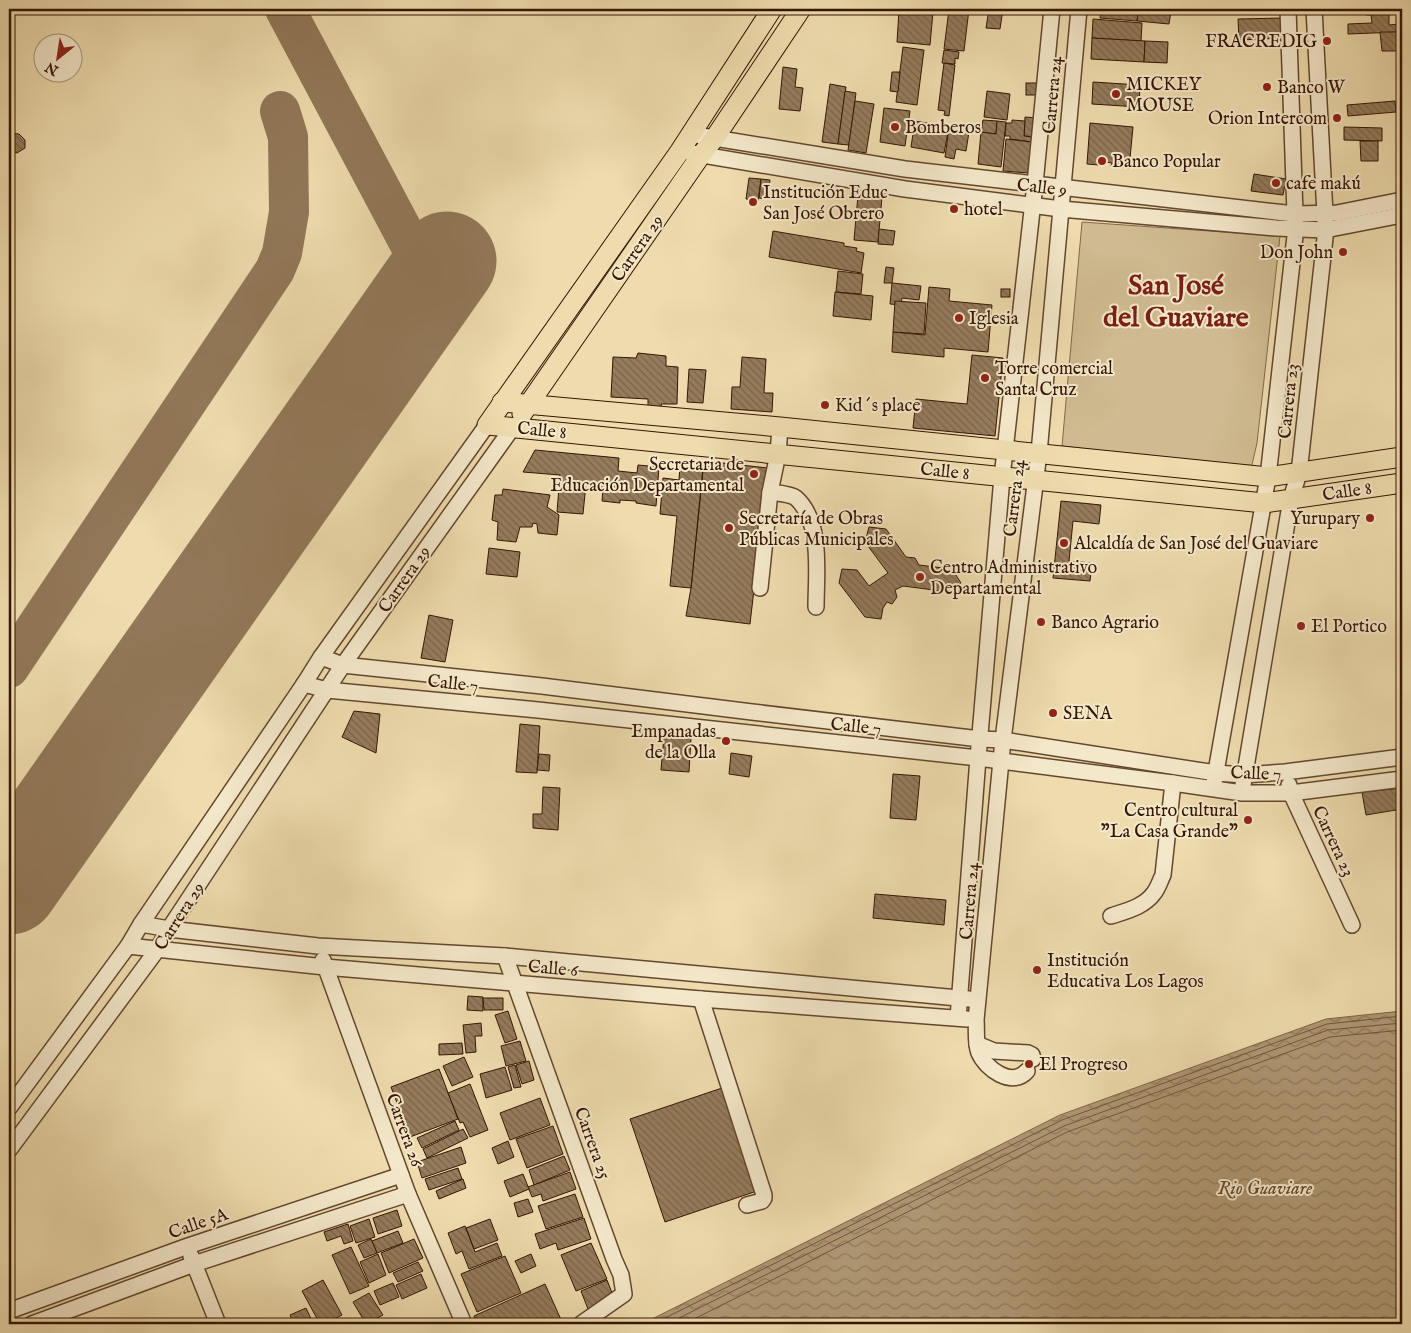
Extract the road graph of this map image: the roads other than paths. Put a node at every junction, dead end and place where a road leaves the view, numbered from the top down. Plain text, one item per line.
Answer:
1 (772, 9) edge
2 (801, 9) edge
3 (1052, 9) edge
4 (1079, 9) edge
5 (1288, 9) edge
6 (1314, 9) edge
7 (690, 134) junction
8 (714, 138) junction
9 (680, 151) junction
10 (701, 155) junction
11 (905, 169) junction
12 (1035, 184) junction
13 (1063, 187) junction
14 (905, 189) junction
15 (1402, 200) edge
16 (1033, 205) junction
17 (1061, 209) junction
18 (1295, 214) junction
19 (1325, 214) junction
20 (1402, 215) edge
21 (1295, 230) junction
22 (1325, 230) junction
23 (502, 402) junction
24 (529, 405) junction
25 (487, 424) junction
26 (780, 426) junction
27 (513, 427) junction
28 (1005, 451) junction
29 (1039, 453) junction
30 (778, 454) junction
31 (1402, 456) edge
32 (1299, 473) junction
33 (1002, 476) junction
34 (1268, 478) junction
35 (1036, 480) junction
36 (1402, 483) edge
37 (770, 492) junction
38 (1291, 499) junction
39 (1264, 503) junction
40 (760, 588) dead end
41 (816, 607) dead end
42 (320, 657) junction
43 (343, 665) junction
44 (304, 684) junction
45 (542, 686) junction
46 (327, 690) junction
47 (538, 710) junction
48 (752, 712) junction
49 (749, 733) junction
50 (980, 739) junction
51 (1003, 740) junction
52 (1402, 757) edge
53 (978, 758) junction
54 (1001, 761) junction
55 (1285, 772) junction
56 (1216, 773) junction
57 (1244, 775) junction
58 (1402, 779) edge
59 (1173, 783) junction
60 (1212, 790) junction
61 (1291, 793) junction
62 (1242, 794) junction
63 (1111, 916) dead end
64 (142, 924) junction
65 (1352, 925) dead end
66 (169, 929) junction
67 (128, 946) junction
68 (318, 946) junction
69 (157, 950) junction
70 (505, 956) junction
71 (325, 967) junction
72 (515, 983) junction
73 (960, 998) junction
74 (701, 999) junction
75 (978, 999) junction
76 (958, 1018) junction
77 (976, 1020) junction
78 (977, 1044) junction
79 (9, 1108) edge
80 (9, 1150) edge
81 (401, 1175) junction
82 (408, 1194) junction
83 (747, 1205) dead end
84 (188, 1246) junction
85 (194, 1264) junction
86 (9, 1311) edge
87 (32, 1324) edge
88 (218, 1324) edge
89 (464, 1324) edge
90 (581, 1324) edge

1 - 7 main road, Carrera 29
2 - 8 main road, Carrera 29
3 - 12 street, Carrera 24
4 - 13 street, Carrera 24
5 - 18 street, Carrera 23
6 - 19 street, Carrera 23
7 - 8 street, Calle 9
7 - 9 main road, Carrera 29
8 - 10 main road, Carrera 29
8 - 11 street, Calle 9
9 - 10 street, Calle 9
9 - 23 main road, Carrera 29
10 - 14 street, Calle 9
10 - 24 main road, Carrera 29
11 - 12 street, Calle 9
11 - 14 street
12 - 13 street, Calle 9
12 - 16 street, Carrera 24
13 - 17 street, Carrera 24
13 - 18 street, Calle 9
14 - 16 street, Calle 9
15 - 19 street, Calle 9
16 - 17 street, Calle 9
16 - 28 street, Carrera 24
17 - 21 street, Calle 9
17 - 29 street, Carrera 24
18 - 19 street, Calle 9
18 - 21 street, Carrera 23
19 - 22 street, Carrera 23
20 - 22 street, Calle 9
21 - 22 street, Calle 9
21 - 34 street, Carrera 23
22 - 32 street, Carrera 23
23 - 24 main road, Calle 8
23 - 25 main road, Carrera 29
24 - 26 main road, Calle 8
24 - 27 main road, Carrera 29
25 - 27 main road, Calle 8
25 - 42 street, Carrera 29
26 - 28 main road, Calle 8
26 - 30 street
27 - 30 main road, Calle 8
27 - 43 street, Carrera 29
28 - 29 main road, Calle 8
28 - 33 street, Carrera 24
29 - 34 main road, Calle 8
29 - 35 street, Carrera 24
30 - 33 main road, Calle 8
30 - 37 street
31 - 32 main road, Calle 8
32 - 34 main road, Calle 8
32 - 38 street, Carrera 23
33 - 35 main road, Calle 8
33 - 50 street, Carrera 24
34 - 39 street, Carrera 23
35 - 39 main road, Calle 8
35 - 51 street, Carrera 24
36 - 38 main road, Calle 8
37 - 40 street
37 - 41 street
38 - 39 main road, Calle 8
38 - 57 street, Carrera 23
39 - 56 street, Carrera 23
42 - 43 street, Calle 7
42 - 44 street, Carrera 29
43 - 45 street, Calle 7
43 - 46 street, Carrera 29
44 - 46 street, Calle 7
44 - 64 street, Carrera 29
45 - 47 street
45 - 48 street, Calle 7
46 - 47 street, Calle 7
46 - 66 street, Carrera 29
47 - 49 street, Calle 7
48 - 49 street
48 - 50 street, Calle 7
49 - 53 street, Calle 7
50 - 51 street, Calle 7
50 - 53 street, Carrera 24
51 - 54 street, Carrera 24
51 - 56 street, Calle 7
52 - 55 street, Calle 7
53 - 54 street, Calle 7
53 - 73 street, Carrera 24
54 - 59 street, Calle 7
54 - 75 street, Carrera 24
55 - 57 street, Calle 7
55 - 61 street, Carrera 23
56 - 57 street, Calle 7
56 - 60 street, Carrera 23
57 - 62 street, Carrera 23
58 - 61 street, Calle 7
59 - 60 street, Calle 7
59 - 63 street
60 - 62 street, Calle 7
61 - 62 street, Calle 7
61 - 65 street, Carrera 23
64 - 66 street, Calle 6
64 - 67 street, Carrera 29
66 - 68 street, Calle 6
66 - 69 street, Carrera 29
67 - 69 street, Calle 6
67 - 79 street, Carrera 29
68 - 70 street, Calle 6
68 - 71 street, Carrera 26
69 - 71 street, Calle 6
69 - 80 street, Carrera 29
70 - 72 street, Carrera 25
70 - 73 street, Calle 6
71 - 72 street, Calle 6
71 - 81 street, Carrera 26
72 - 74 street, Calle 6
72 - 90 street, Carrera 25
73 - 75 street, Calle 6
73 - 76 street, Carrera 24
74 - 76 street, Calle 6
74 - 83 street
75 - 77 street, Carrera 24
76 - 77 street, Calle 6
77 - 78 street, Carrera 24
78 - 78 street
81 - 82 street, Carrera 26
81 - 84 street, Calle 5A
82 - 85 street
82 - 89 street, Carrera 26
84 - 85 street
84 - 86 street, Calle 5A
85 - 87 street
85 - 88 street

